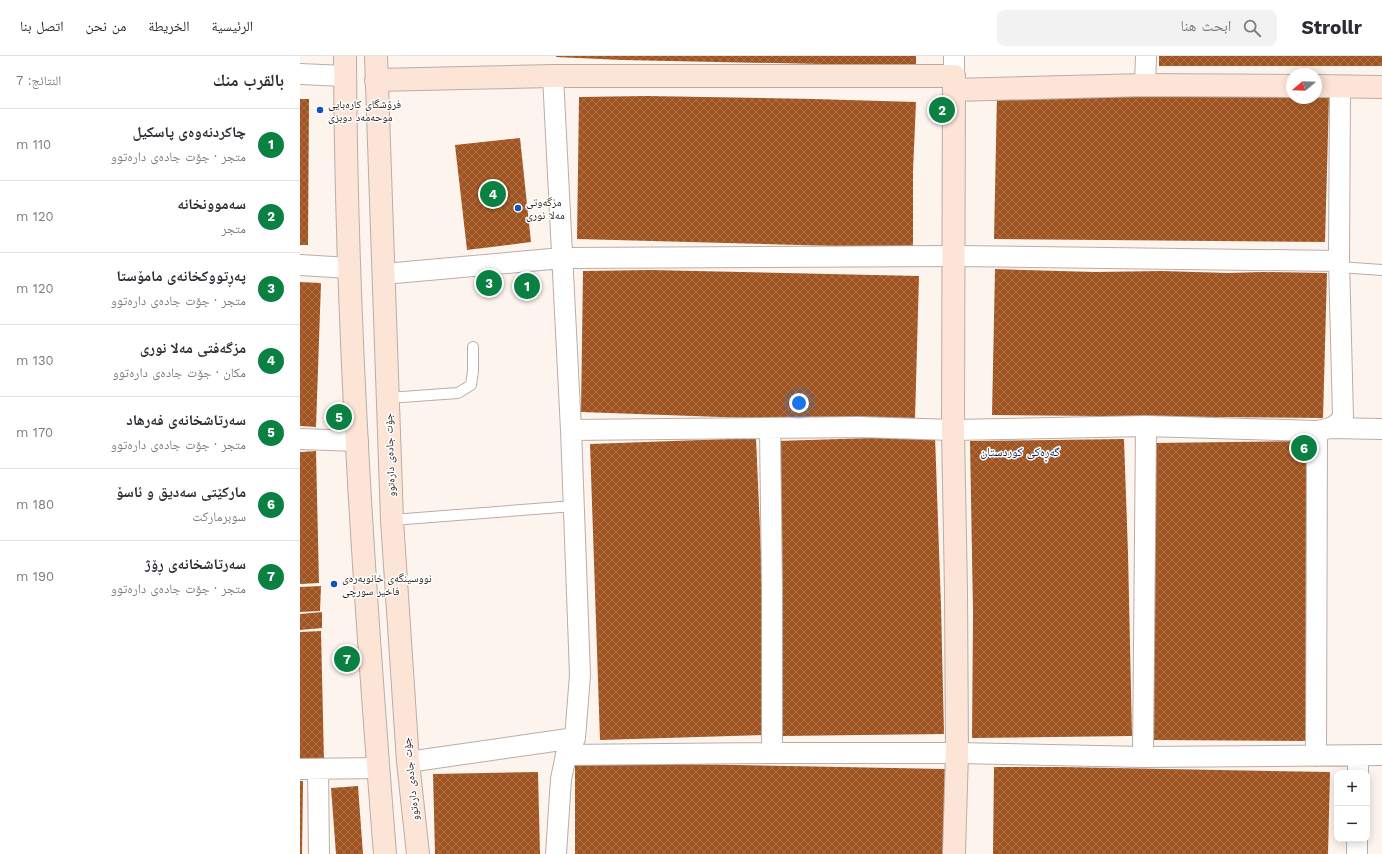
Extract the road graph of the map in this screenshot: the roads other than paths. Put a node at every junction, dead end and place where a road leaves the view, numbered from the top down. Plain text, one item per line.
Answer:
1 (376, 56) edge
2 (1146, 56) edge
3 (345, 66) edge
4 (300, 74) edge
5 (954, 74) edge
6 (554, 76) junction
7 (376, 80) junction
8 (1145, 85) junction
9 (1286, 86) edge
10 (1322, 86) edge
11 (1340, 86) junction
12 (1382, 87) edge
13 (954, 256) junction
14 (562, 258) junction
15 (1339, 264) junction
16 (300, 265) edge
17 (349, 268) junction
18 (1382, 270) edge
19 (384, 274) junction
20 (473, 347) dead end
21 (388, 398) junction
22 (1146, 426) junction
23 (770, 429) junction
24 (1382, 429) edge
25 (571, 430) junction
26 (952, 430) junction
27 (1324, 430) junction
28 (300, 439) edge
29 (358, 441) junction
30 (574, 506) junction
31 (392, 520) junction
32 (576, 738) junction
33 (772, 753) junction
34 (957, 753) junction
35 (566, 755) junction
36 (1382, 755) edge
37 (1316, 756) junction
38 (1143, 757) junction
39 (408, 762) junction
40 (1358, 765) edge
41 (378, 768) junction
42 (309, 769) edge
43 (1357, 842) edge
44 (319, 854) edge
45 (385, 854) edge
46 (418, 854) edge
47 (556, 854) edge
48 (954, 854) edge
49 (1357, 854) edge

1 - 7 street, جۆت جادەی دارەتوو
2 - 8 street
3 - 4 street
3 - 17 street
5 - 6 street
5 - 8 street
5 - 13 street
6 - 7 street
6 - 14 street
7 - 19 street, جۆت جادەی دارەتوو
8 - 9 street
10 - 11 street
11 - 12 street
11 - 15 street
13 - 14 street
13 - 15 street
13 - 26 street
14 - 19 street
14 - 25 street
15 - 18 lane
15 - 27 street
16 - 17 street
17 - 29 street
19 - 21 street, جۆت جادەی دارەتوو
20 - 21 lane
21 - 31 street, جۆت جادەی دارەتوو
22 - 26 street
22 - 27 street
22 - 38 street
23 - 25 street
23 - 26 street
23 - 33 street
24 - 27 street
25 - 30 street
26 - 34 street
27 - 37 street
28 - 29 street
29 - 41 street
30 - 31 lane
30 - 32 street
31 - 39 street, جۆت جادەی دارەتوو
32 - 35 street
32 - 39 street
33 - 34 street
33 - 35 street
34 - 38 street
34 - 48 street
35 - 47 street
36 - 40 street
37 - 38 street
37 - 40 street
39 - 46 street, جۆت جادەی دارەتوو
41 - 42 street
41 - 45 street
42 - 44 street
43 - 49 street

